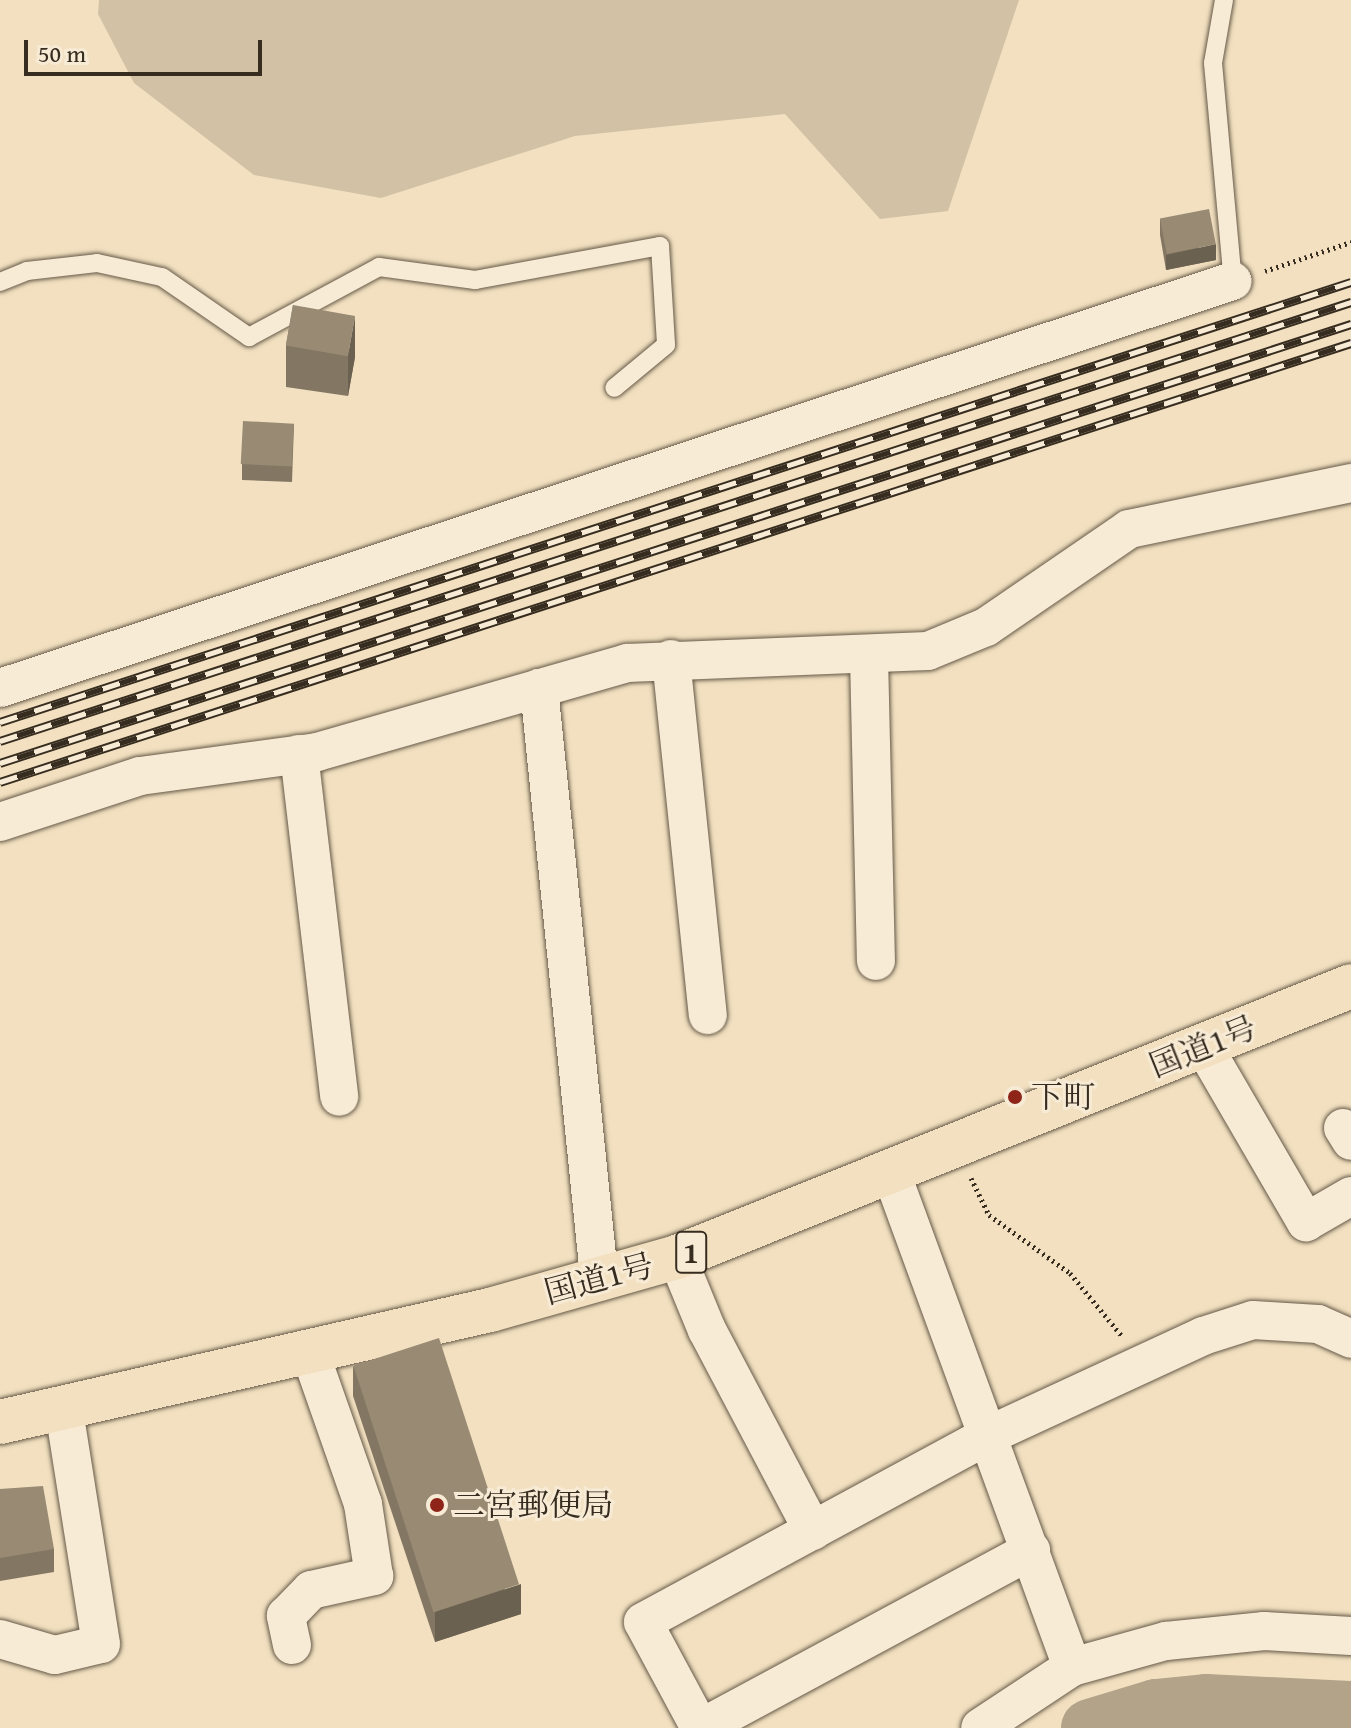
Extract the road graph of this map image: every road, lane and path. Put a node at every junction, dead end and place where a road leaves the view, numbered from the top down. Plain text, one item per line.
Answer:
1 (1224, 0) edge
2 (1351, 242) edge
3 (1233, 281) junction
4 (0, 282) edge
5 (614, 388) dead end
6 (1351, 483) edge
7 (869, 656) junction
8 (671, 659) junction
9 (0, 688) edge
10 (539, 688) junction
11 (299, 754) junction
12 (0, 822) edge
13 (876, 961) dead end
14 (1351, 986) edge
15 (708, 1015) dead end
16 (1204, 1047) junction
17 (339, 1097) dead end
18 (955, 1149) junction
19 (892, 1175) junction
20 (1351, 1196) edge
21 (677, 1257) junction
22 (599, 1276) junction
23 (1351, 1339) edge
24 (309, 1350) junction
25 (1142, 1365) junction
26 (64, 1410) junction
27 (0, 1422) edge
28 (989, 1435) junction
29 (813, 1531) junction
30 (1031, 1550) junction
31 (1351, 1636) edge
32 (0, 1639) edge
33 (292, 1645) dead end
34 (1072, 1667) junction
35 (700, 1728) edge
36 (980, 1728) edge

1 - 3 lane
2 - 3 path
3 - 9 street
4 - 5 lane
6 - 7 street
7 - 8 street
7 - 13 street
8 - 10 street
8 - 15 street
10 - 11 street
10 - 22 street
11 - 12 street
11 - 17 street
14 - 16 highway, 国道1号 / 1
16 - 18 highway, 国道1号 / 1
16 - 20 street
18 - 19 highway, 国道1号 / 1
18 - 25 path
19 - 21 highway, 国道1号 / 1
19 - 28 street
21 - 22 highway, 国道1号 / 1
21 - 29 street
22 - 24 highway, 国道1号 / 1
23 - 25 street
24 - 26 highway, 国道1号 / 1
24 - 33 street
25 - 28 street
26 - 27 highway, 国道1号 / 1
26 - 32 street
28 - 29 street
28 - 30 street
29 - 35 street
30 - 34 street
30 - 35 street
31 - 34 street
34 - 36 street

